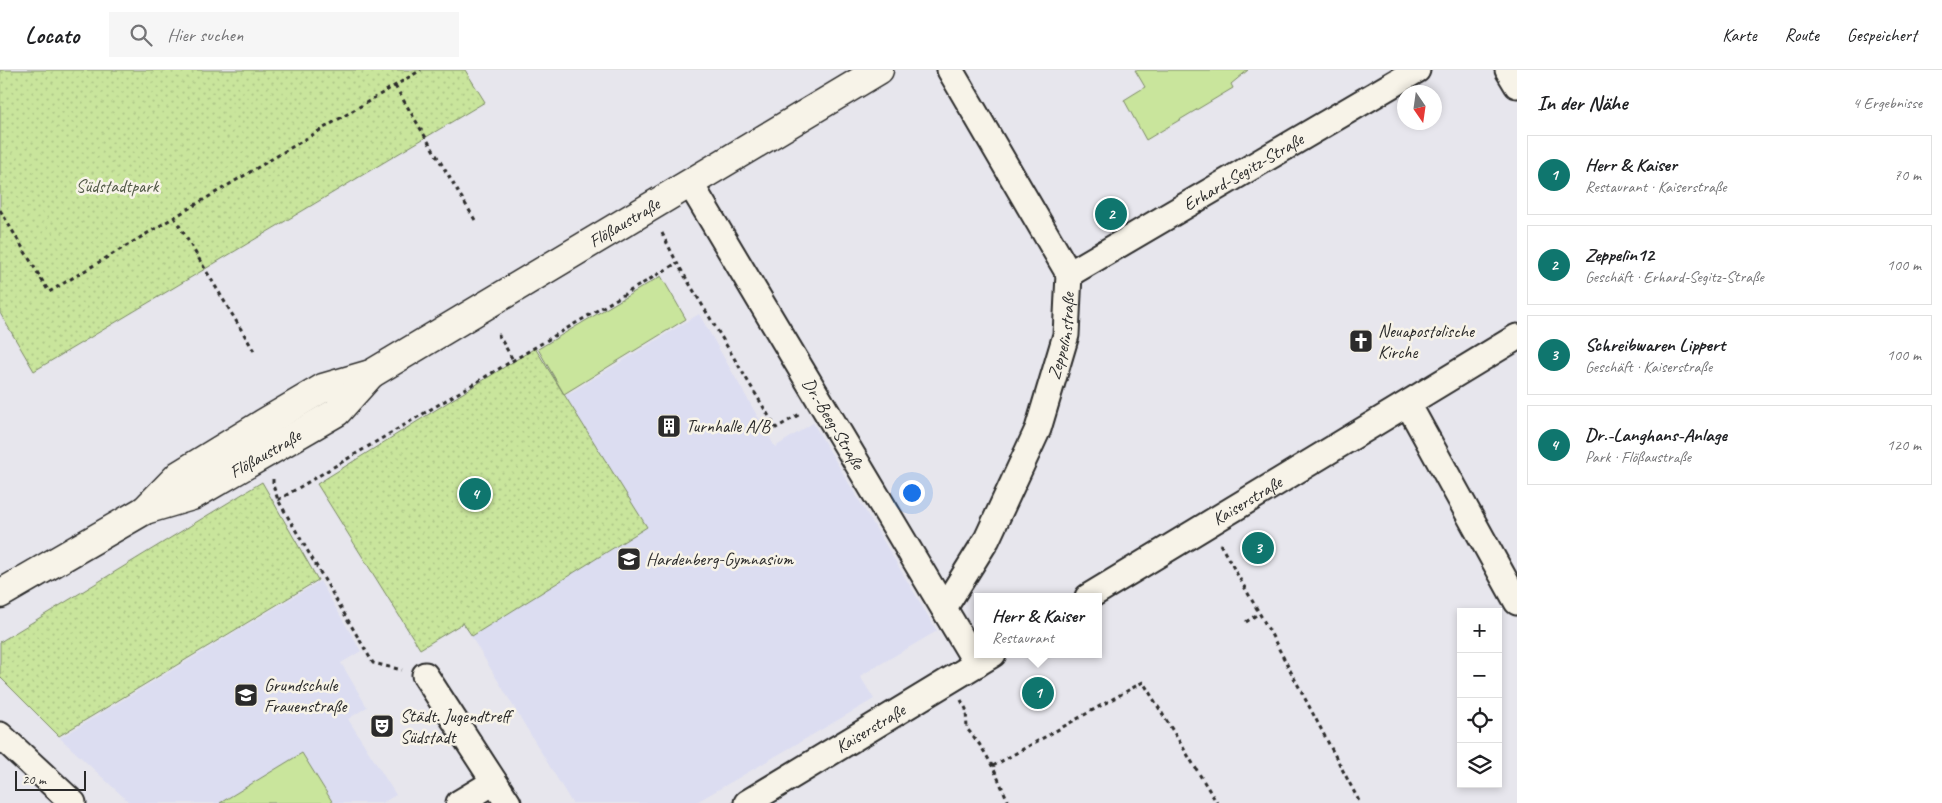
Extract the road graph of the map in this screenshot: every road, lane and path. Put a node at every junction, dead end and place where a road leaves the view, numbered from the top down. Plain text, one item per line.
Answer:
1 (421, 70) edge
2 (879, 70) edge
3 (950, 70) edge
4 (1417, 70) edge
5 (1508, 70) edge
6 (395, 86) junction
7 (1517, 86) edge
8 (690, 182) junction
9 (0, 210) edge
10 (174, 217) junction
11 (475, 220) dead end
12 (662, 233) dead end
13 (677, 263) junction
14 (1069, 274) junction
15 (498, 334) dead end
16 (1517, 337) edge
17 (254, 351) dead end
18 (513, 360) junction
19 (1408, 404) junction
20 (776, 428) dead end
21 (273, 485) dead end
22 (278, 500) junction
23 (1208, 524) junction
24 (1095, 593) edge
25 (0, 594) edge
26 (1517, 602) edge
27 (944, 608) junction
28 (1259, 613) junction
29 (1246, 622) dead end
30 (974, 645) edge
31 (985, 659) edge
32 (425, 675) joint
33 (949, 681) junction
34 (0, 735) edge
35 (993, 766) junction
36 (494, 782) junction
37 (73, 803) edge
38 (459, 803) edge
39 (508, 803) edge
40 (747, 803) edge
41 (1008, 803) edge
42 (1217, 803) edge
43 (1360, 803) edge

1 - 6 path
2 - 8 street, Flößaustraße
3 - 14 street, Zeppelinstraße
4 - 14 street, Erhard-Segitz-Straße
5 - 7 street
6 - 10 path
6 - 11 path
8 - 25 street, Flößaustraße
8 - 27 street, Dr.-Beeg-Straße
9 - 10 path
10 - 17 path
12 - 13 path
13 - 18 path
13 - 20 path
14 - 27 street, Zeppelinstraße
15 - 18 path
16 - 19 street, Kaiserstraße
18 - 22 path
19 - 23 street, Kaiserstraße
19 - 26 street
21 - 22 path
22 - 32 path
23 - 24 street, Kaiserstraße
23 - 28 path
27 - 30 street, Dr.-Beeg-Straße
28 - 29 path
28 - 43 path
31 - 33 street, Kaiserstraße
32 - 36 street
33 - 35 path
33 - 40 street, Kaiserstraße
34 - 37 street
35 - 41 path
35 - 42 path
36 - 38 street
36 - 39 street

